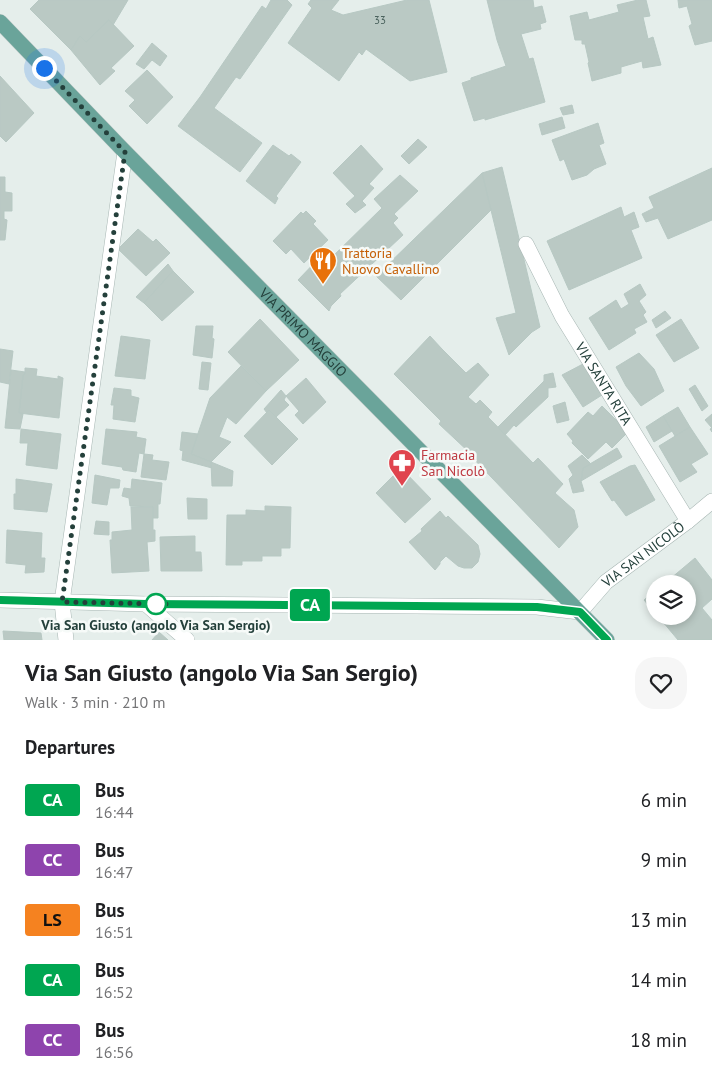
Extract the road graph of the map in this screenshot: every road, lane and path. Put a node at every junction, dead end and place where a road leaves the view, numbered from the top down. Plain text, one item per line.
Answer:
1 (1, 26) edge
2 (125, 152) junction
3 (526, 244) dead end
4 (712, 501) edge
5 (688, 521) junction
6 (0, 600) edge
7 (62, 602) junction
8 (146, 604) junction
9 (580, 612) junction
10 (66, 640) edge
11 (187, 640) edge
12 (607, 640) edge

1 - 2 main road, VIA PRIMO MAGGIO
2 - 7 street
2 - 9 main road, VIA PRIMO MAGGIO
3 - 5 street, VIA SANTA RITA
4 - 5 street, VIA SAN NICOLÒ
5 - 9 street, VIA SAN NICOLÒ
6 - 7 street
7 - 8 street
7 - 10 street
8 - 9 street
8 - 11 street
9 - 12 main road, VIA PRIMO MAGGIO

